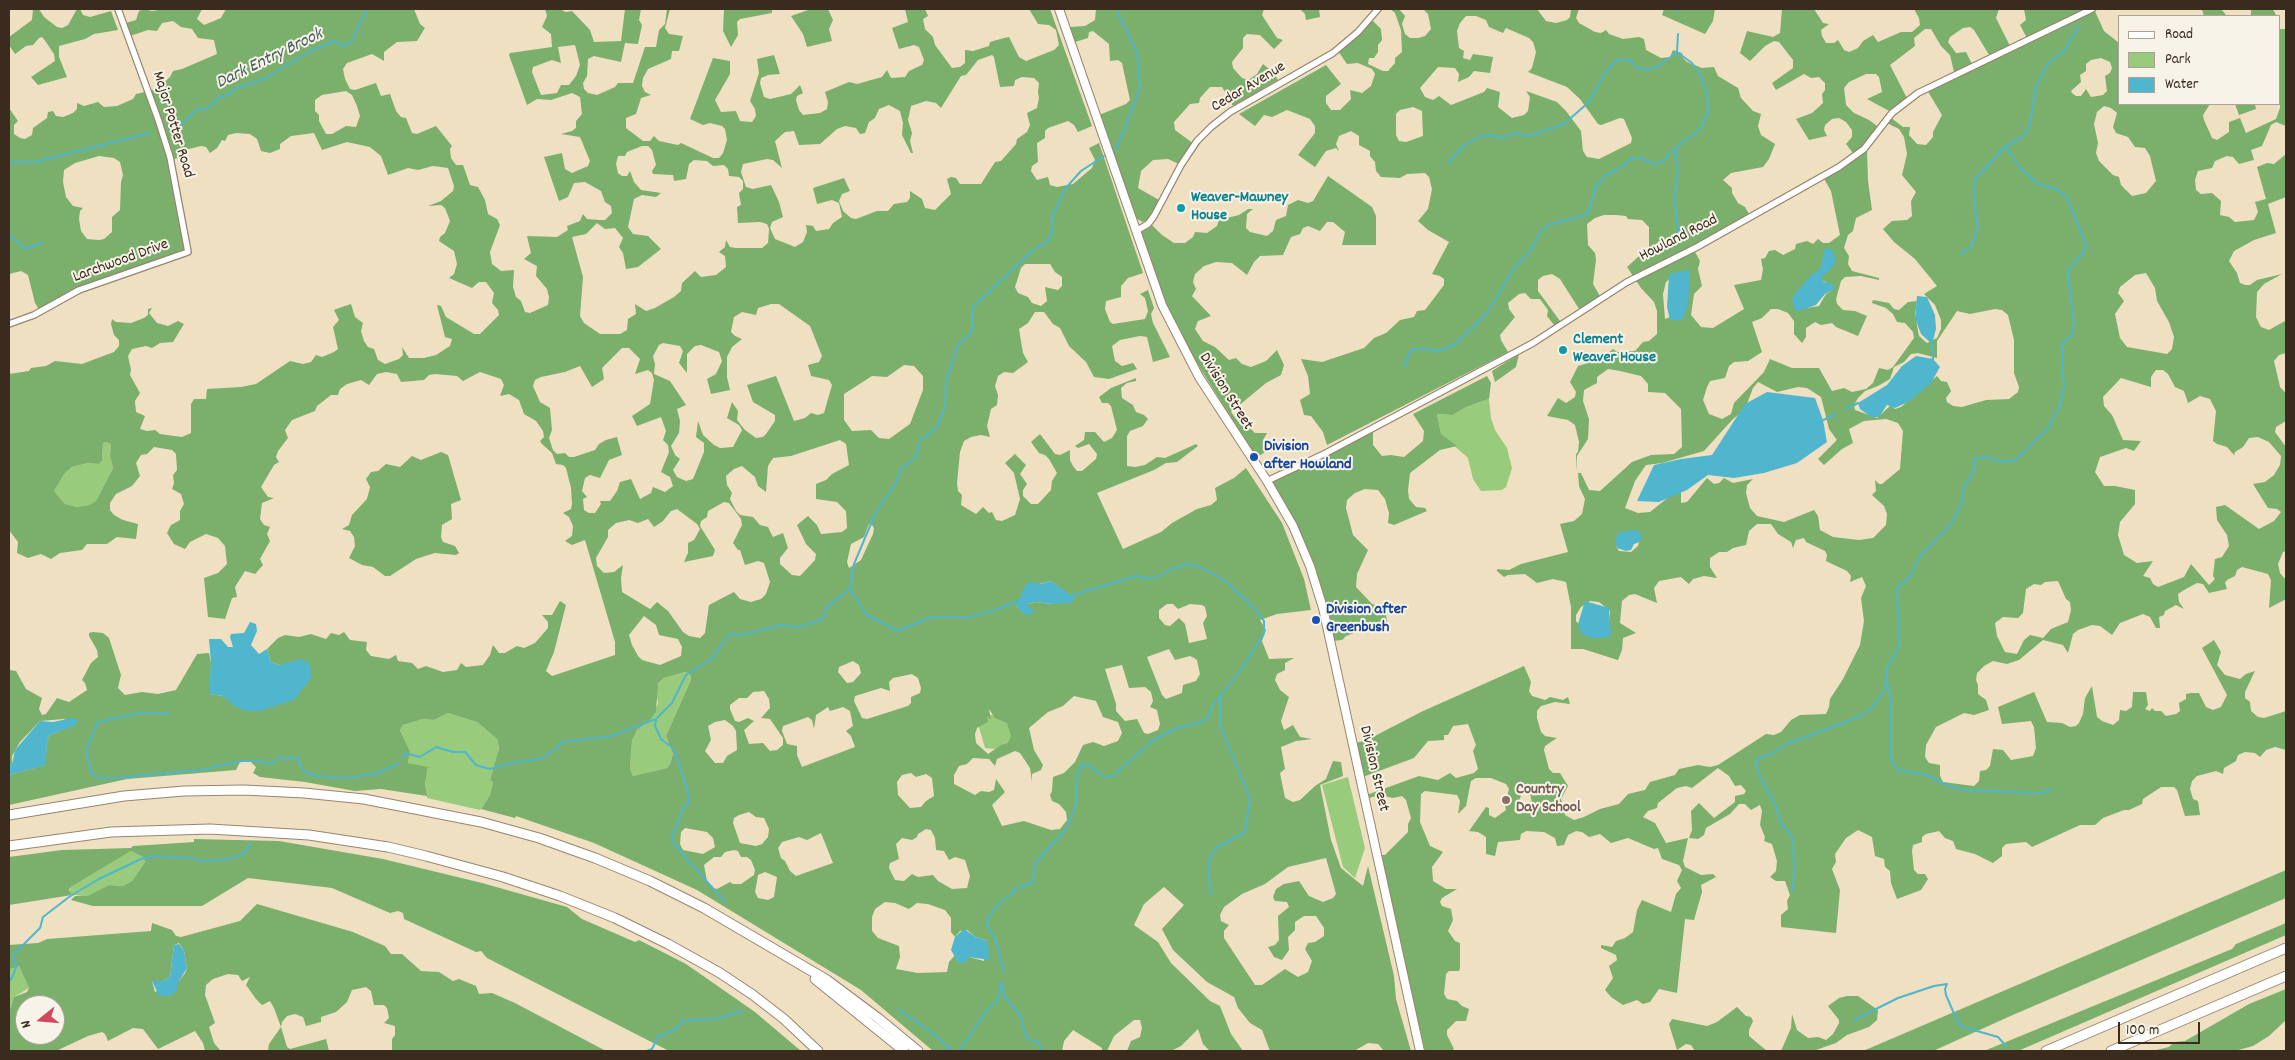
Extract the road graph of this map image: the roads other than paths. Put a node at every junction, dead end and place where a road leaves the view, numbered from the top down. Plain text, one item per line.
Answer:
1 (118, 9) edge
2 (1059, 9) edge
3 (1378, 9) edge
4 (2092, 9) edge
5 (1136, 231) junction
6 (188, 252) joint
7 (9, 324) edge
8 (1267, 481) junction
9 (9, 814) edge
10 (9, 846) edge
11 (756, 937) junction
12 (2286, 948) edge
13 (2286, 976) edge
14 (818, 1051) edge
15 (904, 1051) edge
16 (918, 1051) edge
17 (1420, 1051) edge
18 (2046, 1051) edge
19 (2111, 1051) edge

1 - 6 street, Major Potter Road
2 - 5 main road, Division Street
3 - 5 street, Cedar Avenue
4 - 8 street, Howland Road
5 - 8 main road, Division Street
6 - 7 street, Larchwood Drive
8 - 17 main road, Division Street
9 - 11 highway
10 - 14 highway
11 - 15 highway
11 - 16 highway
12 - 18 highway
13 - 19 highway

